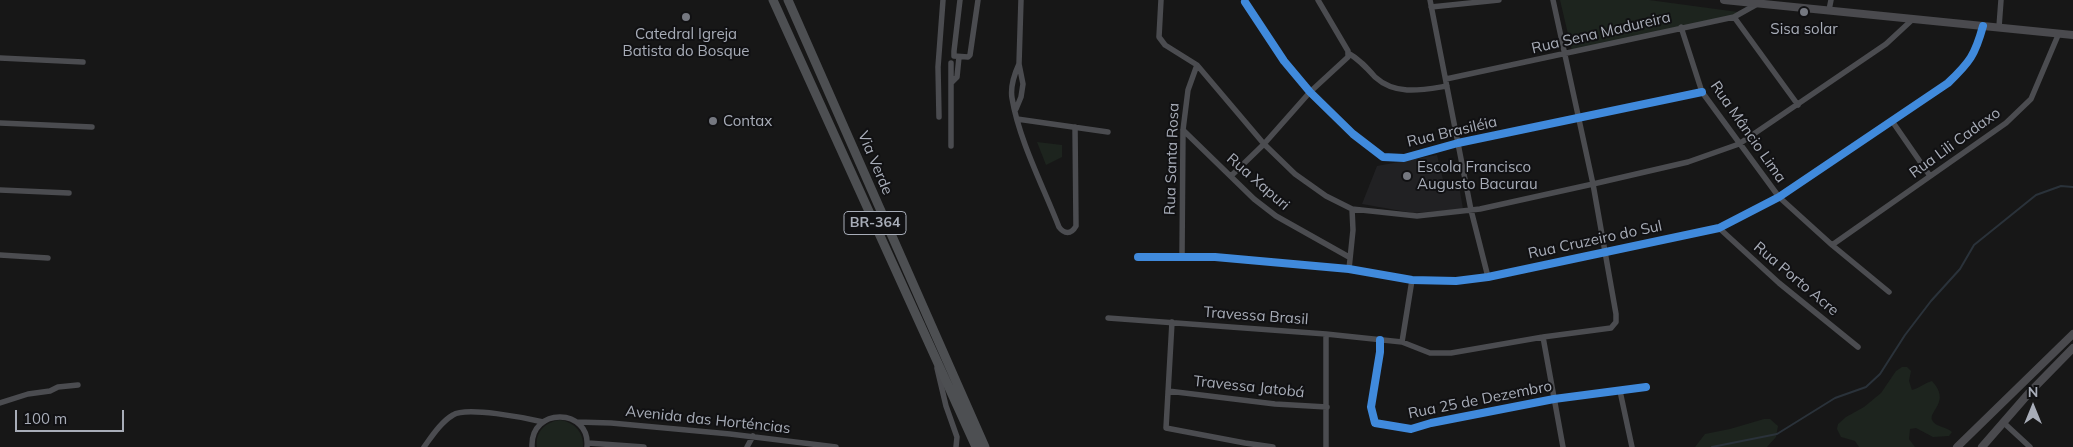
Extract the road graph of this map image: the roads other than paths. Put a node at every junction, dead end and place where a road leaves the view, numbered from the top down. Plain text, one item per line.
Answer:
1 (772, 0) edge
2 (788, 0) edge
3 (943, 0) edge
4 (960, 0) edge
5 (978, 0) edge
6 (1021, 0) edge
7 (1162, 0) edge
8 (1318, 0) edge
9 (1430, 0) edge
10 (1500, 0) edge
11 (1552, 0) edge
12 (1726, 0) edge
13 (1831, 0) edge
14 (2001, 0) edge
15 (1245, 2) dead end
16 (1758, 3) junction
17 (1431, 7) junction
18 (1829, 10) junction
19 (1734, 17) junction
20 (1912, 19) junction
21 (1983, 26) junction
22 (1999, 27) junction
23 (1680, 28) junction
24 (2059, 33) junction
25 (2073, 35) edge
26 (1348, 53) junction
27 (1566, 54) junction
28 (959, 57) junction
29 (0, 58) edge
30 (83, 62) dead end
31 (951, 64) dead end
32 (1019, 64) junction
33 (1197, 65) junction
34 (1446, 79) junction
35 (952, 82) junction
36 (1447, 86) junction
37 (1310, 92) junction
38 (1702, 92) junction
39 (1798, 105) junction
40 (1016, 109) junction
41 (939, 117) dead end
42 (1578, 119) junction
43 (1017, 120) junction
44 (1892, 121) junction
45 (0, 123) edge
46 (92, 127) dead end
47 (1075, 127) junction
48 (1183, 130) junction
49 (1108, 132) dead end
50 (1458, 143) junction
51 (1264, 144) junction
52 (1739, 144) junction
53 (951, 146) dead end
54 (1230, 176) junction
55 (1930, 176) junction
56 (1593, 184) junction
57 (0, 190) edge
58 (69, 193) dead end
59 (1779, 197) junction
60 (1352, 208) junction
61 (1470, 210) junction
62 (1719, 228) junction
63 (1832, 245) junction
64 (1605, 251) junction
65 (0, 256) edge
66 (1138, 257) dead end
67 (1182, 257) junction
68 (48, 258) dead end
69 (1349, 258) junction
70 (1349, 269) junction
71 (1488, 277) junction
72 (1412, 280) junction
73 (1889, 292) dead end
74 (1108, 318) dead end
75 (1172, 322) junction
76 (1326, 334) junction
77 (2073, 334) edge
78 (1543, 337) junction
79 (1380, 340) junction
80 (1402, 342) junction
81 (1858, 347) dead end
82 (2073, 348) edge
83 (934, 352) junction
84 (78, 385) dead end
85 (1646, 387) dead end
86 (1168, 391) junction
87 (1620, 391) junction
88 (1554, 399) junction
89 (0, 403) edge
90 (1326, 407) junction
91 (543, 422) junction
92 (577, 422) junction
93 (2004, 423) junction
94 (753, 436) junction
95 (531, 445) edge
96 (588, 445) edge
97 (827, 446) edge
98 (424, 447) edge
99 (644, 447) edge
100 (747, 447) edge
101 (836, 447) edge
102 (956, 447) edge
103 (976, 447) edge
104 (985, 447) edge
105 (1273, 447) edge
106 (1326, 447) edge
107 (1563, 447) edge
108 (1632, 447) edge
109 (1957, 447) edge
110 (1982, 447) edge
111 (2030, 447) edge

1 - 83 main road, Via Verde / BR-364
2 - 104 main road, Via Verde / BR-364
3 - 41 street
4 - 28 street
5 - 28 street
6 - 32 street
7 - 33 street
8 - 26 street
9 - 17 street
10 - 17 street
11 - 27 street
12 - 16 street
13 - 18 street
14 - 22 street
15 - 37 street, Rua Brasiléia
16 - 18 street
16 - 19 street, Rua Sena Madureira
17 - 34 street
18 - 20 street
19 - 23 street, Rua Sena Madureira
19 - 39 street
20 - 21 street
20 - 39 street
21 - 22 street
21 - 44 street, Rua Cruzeiro do Sul
22 - 24 street
23 - 27 street, Rua Sena Madureira
23 - 38 street, Rua Mâncio Lima
24 - 25 street
24 - 55 street, Rua Lili Cadaxo
26 - 36 street
26 - 37 street
27 - 34 street, Rua Sena Madureira
27 - 42 street
28 - 35 street
29 - 30 street
31 - 35 street
32 - 40 street
32 - 40 street
33 - 48 street, Rua Santa Rosa
33 - 51 street
34 - 36 street
35 - 53 street
36 - 50 street
37 - 50 street, Rua Brasiléia
37 - 51 street
38 - 42 street, Rua Brasiléia
38 - 52 street, Rua Mâncio Lima
39 - 52 street
40 - 43 street
42 - 50 street, Rua Brasiléia
42 - 56 street
43 - 47 street
43 - 47 street
44 - 55 street
44 - 59 street, Rua Cruzeiro do Sul
45 - 46 street
47 - 49 street
48 - 54 street, Rua Xapuri
48 - 67 street, Rua Santa Rosa
50 - 61 street
51 - 54 street
51 - 60 street
52 - 56 street
52 - 59 street, Rua Mâncio Lima
54 - 69 street, Rua Xapuri
55 - 63 street, Rua Lili Cadaxo
56 - 61 street
56 - 64 street
57 - 58 street
59 - 62 street, Rua Cruzeiro do Sul
59 - 63 street, Rua Mâncio Lima
60 - 61 street
60 - 69 street
61 - 71 street
62 - 64 street, Rua Cruzeiro do Sul
62 - 81 street, Rua Porto Acre
63 - 73 street, Rua Mâncio Lima
64 - 71 street, Rua Cruzeiro do Sul
64 - 78 street, Travessa Brasil
65 - 68 street
66 - 67 street, Rua Cruzeiro do Sul
67 - 70 street, Rua Cruzeiro do Sul
69 - 70 street
70 - 72 street, Rua Cruzeiro do Sul
71 - 72 street, Rua Cruzeiro do Sul
72 - 80 street
74 - 75 street, Travessa Brasil
75 - 76 street, Travessa Brasil
75 - 86 street
76 - 79 street, Travessa Brasil
76 - 90 street
77 - 109 street
78 - 80 street, Travessa Brasil
78 - 88 street
79 - 80 street, Travessa Brasil
79 - 88 street, Rua 25 de Dezembro
82 - 93 street
83 - 102 street, Via Verde
83 - 103 main road, Via Verde / BR-364
84 - 89 street
85 - 87 street, Rua 25 de Dezembro
86 - 90 street, Travessa Jatobá
86 - 105 street
87 - 88 street, Rua 25 de Dezembro
87 - 108 street
88 - 107 street
90 - 106 street
91 - 92 street, Avenida das Horténcias
91 - 95 street
91 - 98 street, Avenida das Horténcias
92 - 94 street, Avenida das Horténcias
92 - 96 street
93 - 110 street
93 - 111 street
94 - 97 street, Avenida das Horténcias
94 - 100 street
96 - 99 street
97 - 101 street, Avenida das Horténcias

